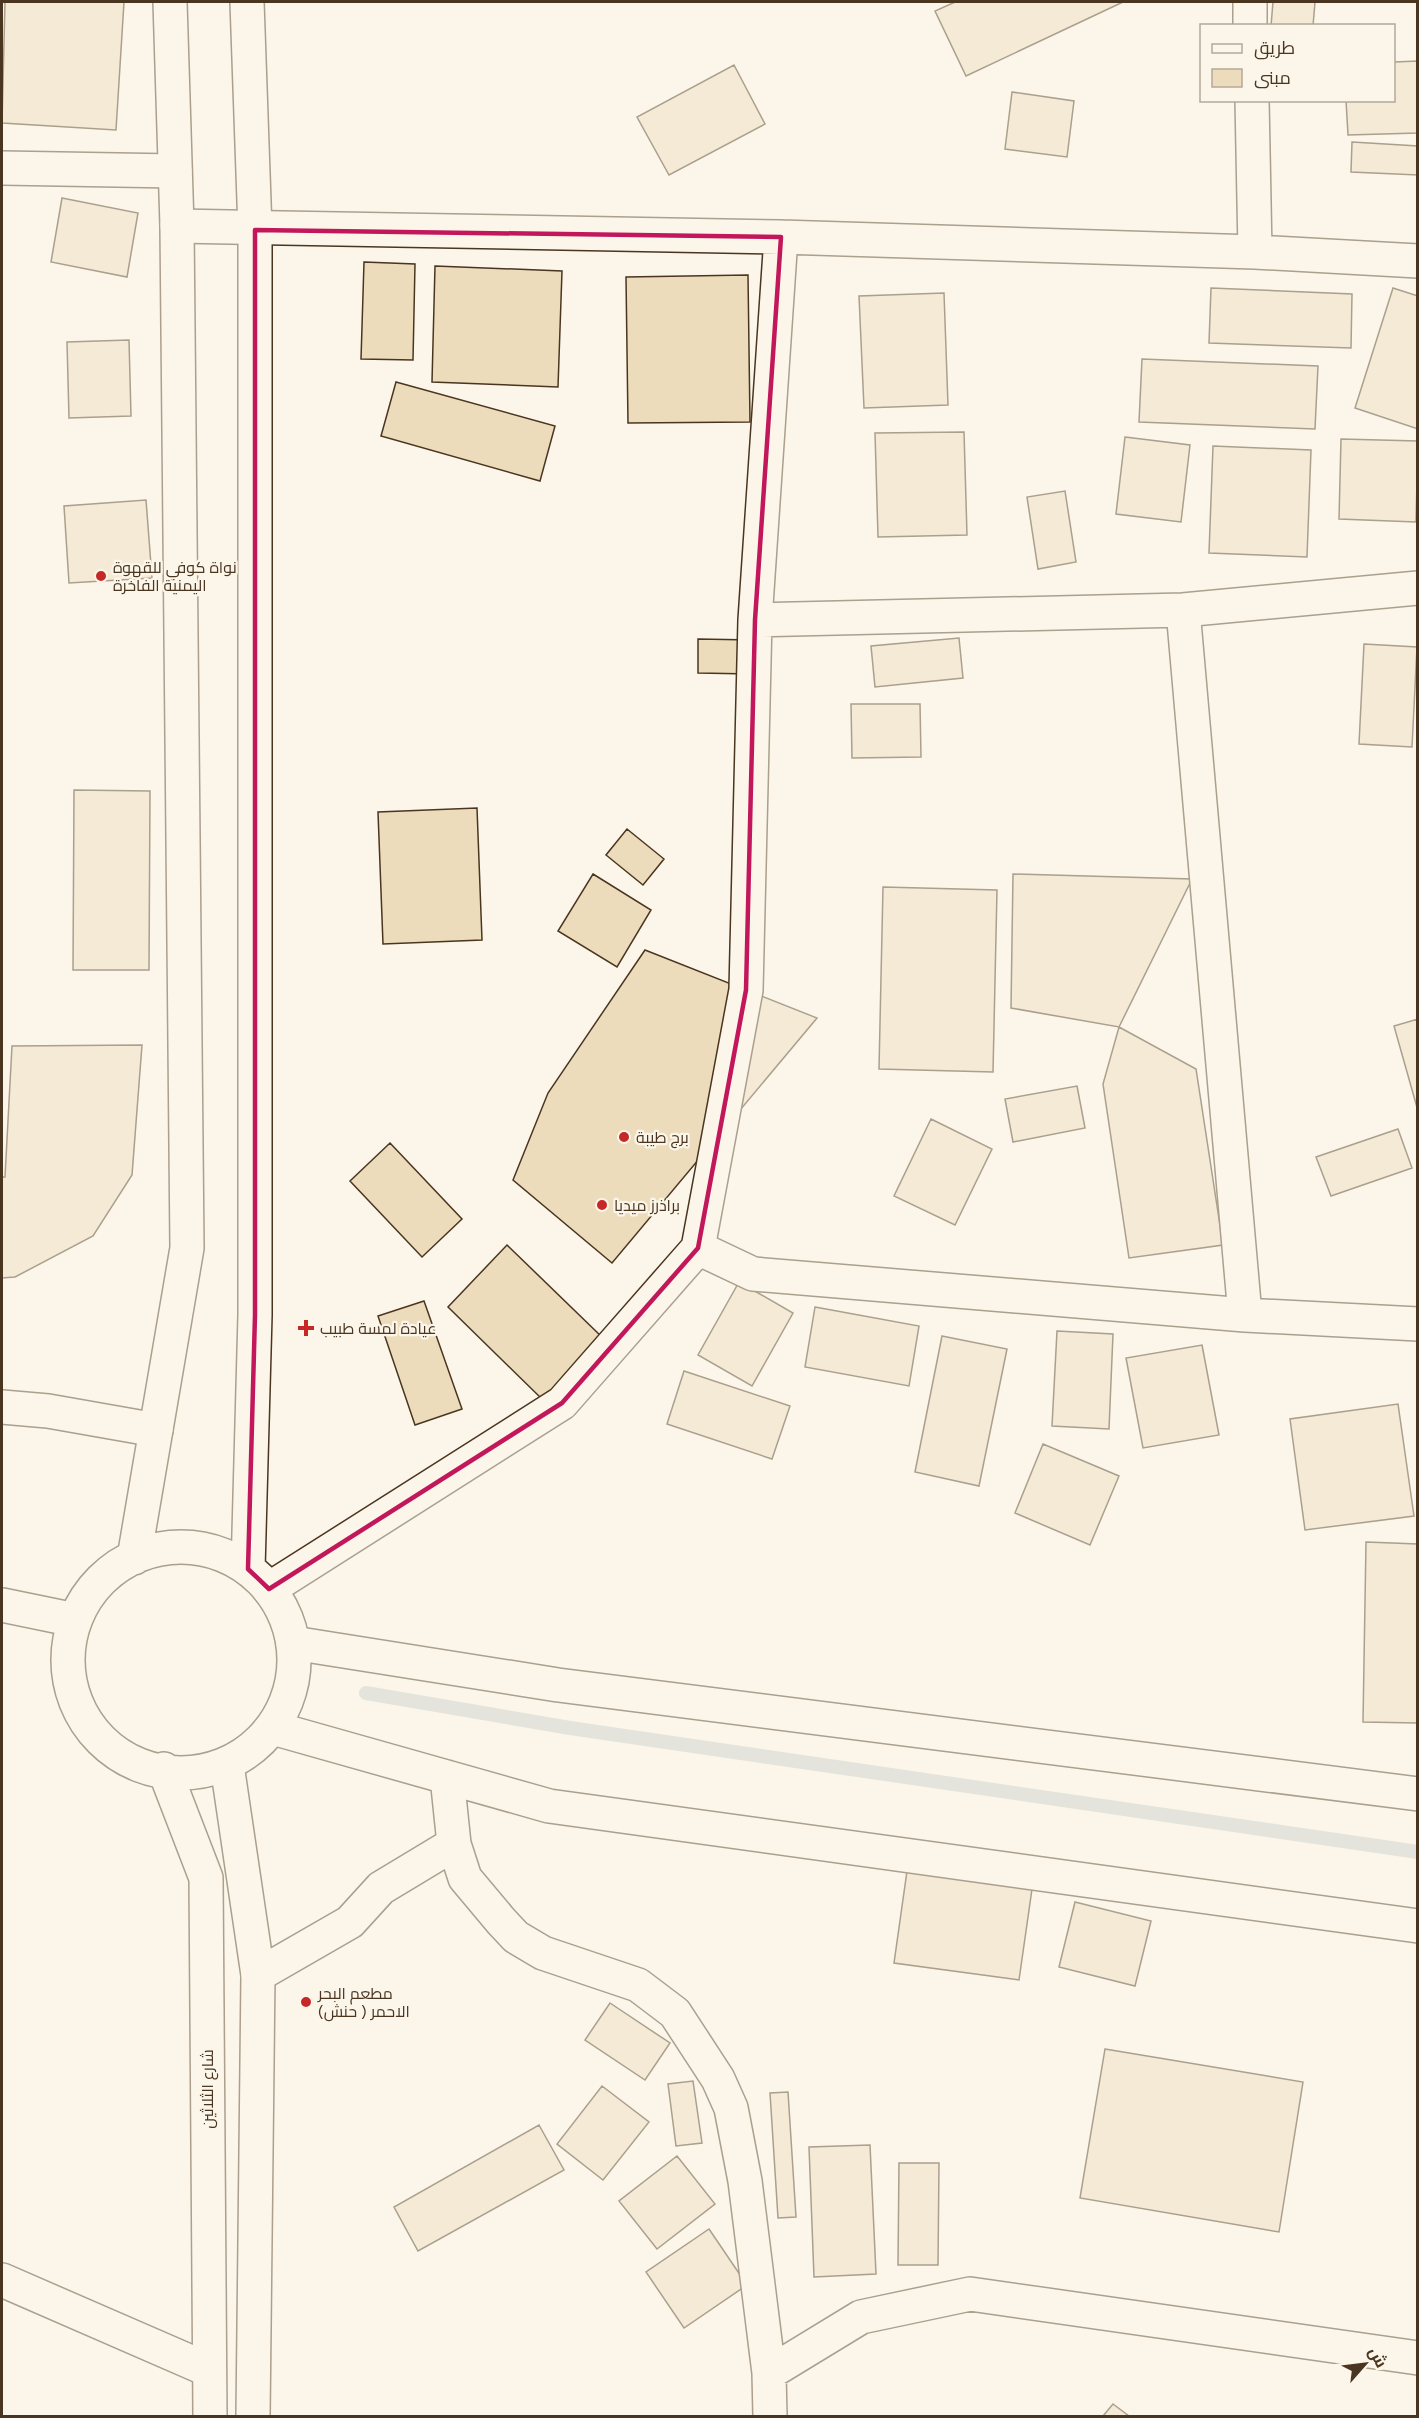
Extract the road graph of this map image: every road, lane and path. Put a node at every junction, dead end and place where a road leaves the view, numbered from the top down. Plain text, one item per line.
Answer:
1 (170, 2) edge
2 (247, 2) edge
3 (1250, 2) edge
4 (1250, 24) edge
5 (1252, 102) edge
6 (2, 168) edge
7 (175, 171) junction
8 (177, 226) junction
9 (255, 230) junction
10 (781, 237) junction
11 (1255, 252) junction
12 (1418, 261) edge
13 (1418, 588) edge
14 (1184, 610) junction
15 (755, 620) junction
16 (698, 1248) junction
17 (1245, 1315) junction
18 (1418, 1324) edge
19 (2, 1407) edge
20 (156, 1430) junction
21 (134, 1557) junction
22 (258, 1579) junction
23 (2, 1605) edge
24 (75, 1620) junction
25 (293, 1643) junction
26 (273, 1728) junction
27 (228, 1765) junction
28 (164, 1770) junction
29 (447, 1777) junction
30 (1418, 1794) edge
31 (454, 1844) junction
32 (1418, 1926) edge
33 (258, 1975) junction
34 (2, 2280) edge
35 (1418, 2358) edge
36 (209, 2370) junction
37 (769, 2373) junction
38 (210, 2416) edge
39 (253, 2416) edge
40 (770, 2416) edge

1 - 7 street
2 - 9 street
3 - 4 street
5 - 11 street
6 - 7 street
7 - 8 street
8 - 9 street
8 - 20 street
9 - 10 street
9 - 22 street
10 - 11 street
10 - 15 street
11 - 12 street
13 - 14 street
14 - 15 street
14 - 17 street
15 - 16 street
16 - 17 street
16 - 22 street
17 - 18 street
19 - 20 street
20 - 21 street
21 - 22 street
21 - 24 street
22 - 25 street
23 - 24 street
24 - 28 street
25 - 26 street
25 - 30 street
26 - 27 street
26 - 29 street
27 - 28 street
27 - 33 street
28 - 36 street, شارع الثلاثين
29 - 31 street
29 - 32 street
31 - 33 street
31 - 37 street
33 - 39 street
34 - 36 street
35 - 37 street
36 - 38 street, شارع الثلاثين
37 - 40 street

